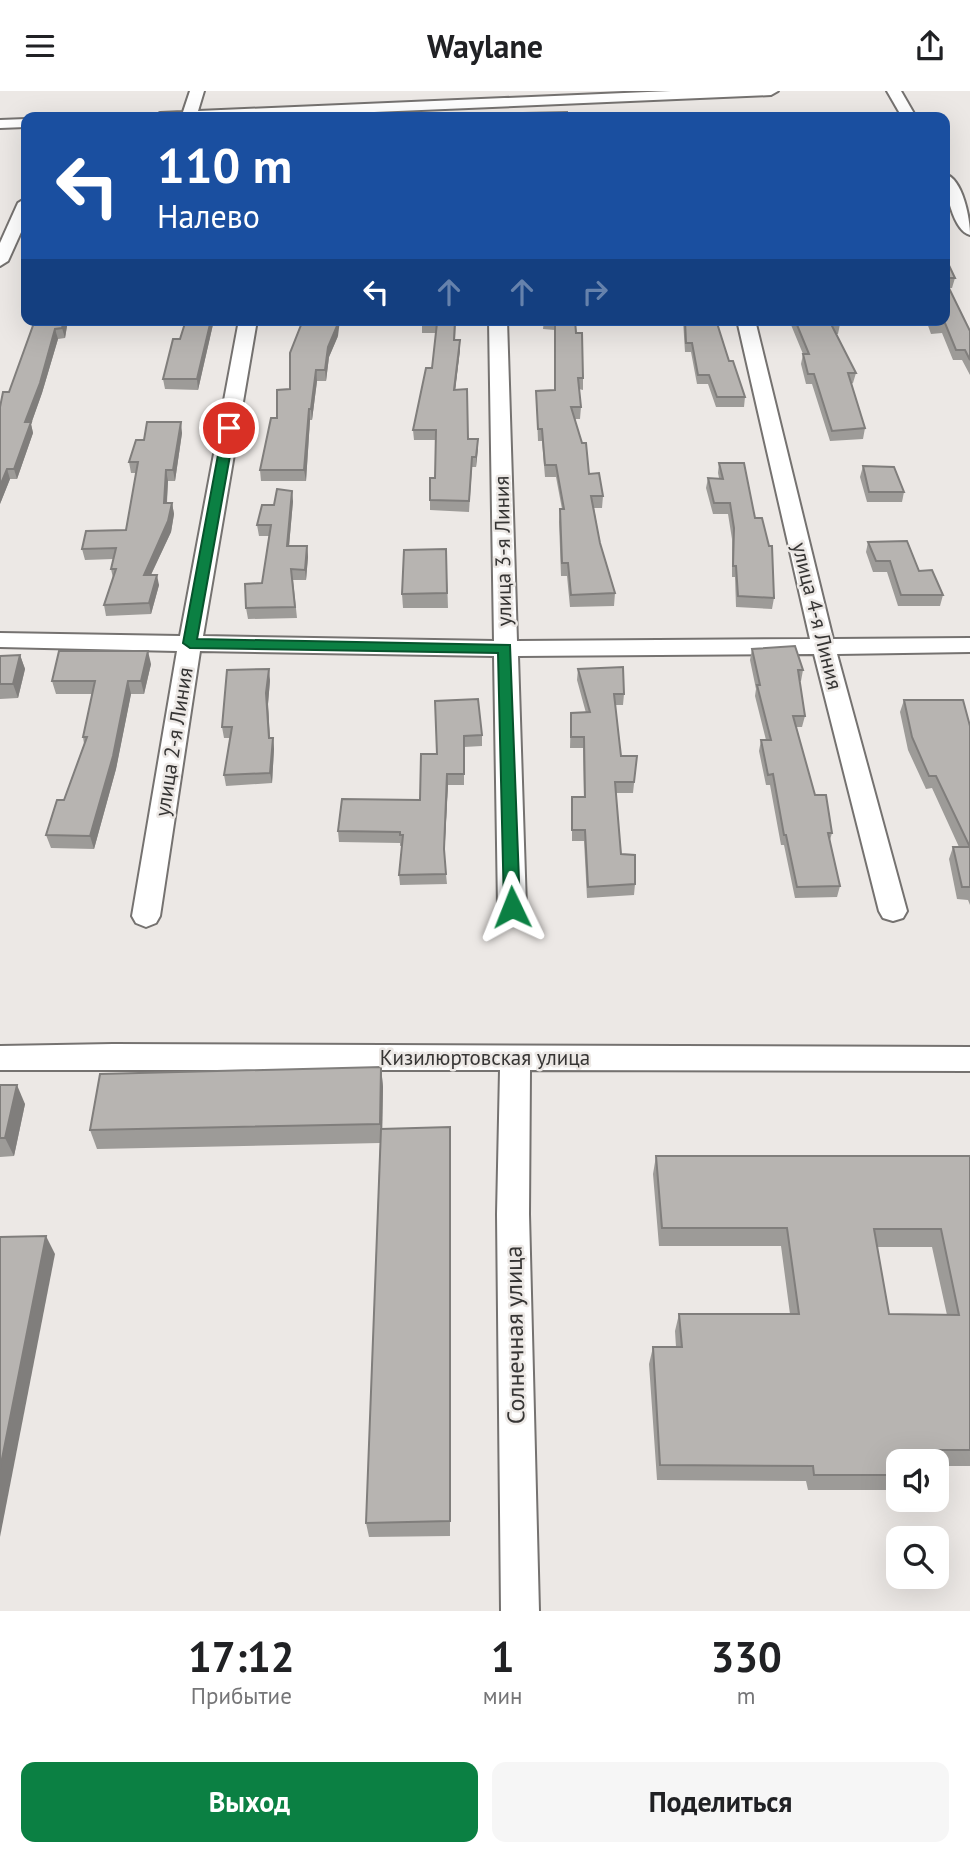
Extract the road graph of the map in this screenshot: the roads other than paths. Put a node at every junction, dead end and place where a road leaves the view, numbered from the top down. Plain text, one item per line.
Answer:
1 (197, 91) edge
2 (771, 91) edge
3 (894, 91) edge
4 (190, 112) edge
5 (282, 112) edge
6 (906, 112) edge
7 (21, 123) edge
8 (0, 124) edge
9 (950, 189) edge
10 (21, 214) edge
11 (970, 230) edge
12 (0, 261) edge
13 (247, 326) edge
14 (498, 326) edge
15 (747, 326) edge
16 (0, 639) edge
17 (190, 643) junction
18 (970, 645) edge
19 (824, 646) junction
20 (505, 649) junction
21 (512, 907) dead end
22 (893, 911) dead end
23 (146, 916) dead end
24 (0, 1058) edge
25 (515, 1058) junction
26 (970, 1059) edge
27 (520, 1611) edge

1 - 4 street
2 - 5 street
3 - 6 street
7 - 8 street
9 - 11 street
10 - 12 street
13 - 17 street, улица 2-я Линия
14 - 20 street, улица 3-я Линия
15 - 19 street, улица 4-я Линия
16 - 17 street
17 - 20 street
17 - 23 street, улица 2-я Линия
18 - 19 street
19 - 20 street
19 - 22 street, улица 4-я Линия
20 - 21 street, улица 3-я Линия
24 - 25 street, Кизилюртовская улица
25 - 26 street, Кизилюртовская улица
25 - 27 street, Солнечная улица

